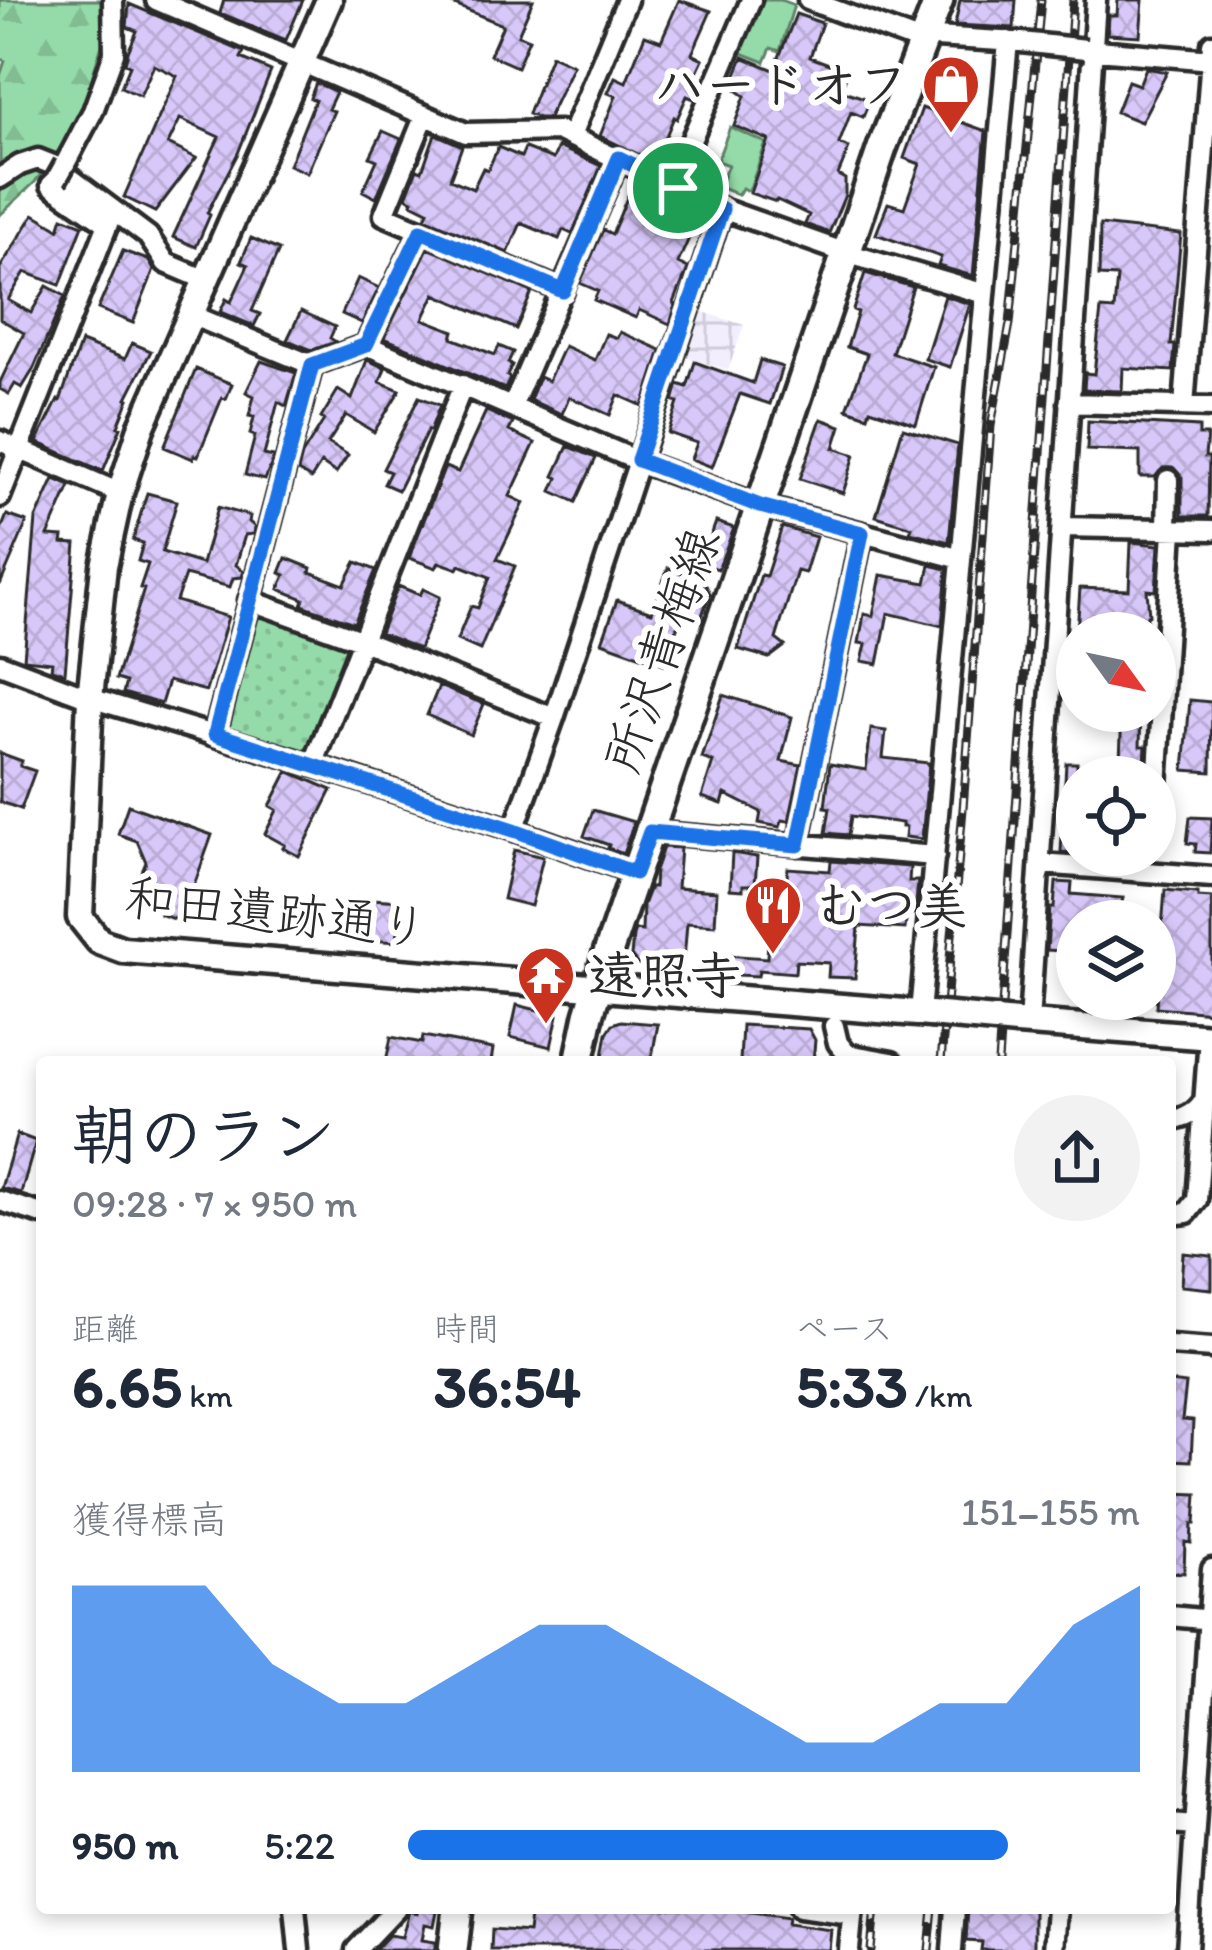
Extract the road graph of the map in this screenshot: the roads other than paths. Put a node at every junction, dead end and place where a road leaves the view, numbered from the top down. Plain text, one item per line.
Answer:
1 (112, 0) edge
2 (156, 0) edge
3 (329, 0) edge
4 (751, 0) edge
5 (808, 0) edge
6 (939, 0) edge
7 (1096, 0) edge
8 (624, 1) edge
9 (181, 5) edge
10 (924, 38) junction
11 (1014, 42) junction
12 (1212, 44) edge
13 (1090, 50) junction
14 (1211, 60) edge
15 (301, 63) junction
16 (425, 116) junction
17 (571, 136) junction
18 (619, 158) junction
19 (0, 178) edge
20 (672, 185) junction
21 (722, 209) junction
22 (421, 231) junction
23 (846, 253) junction
24 (206, 280) junction
25 (563, 291) junction
26 (985, 294) junction
27 (191, 315) junction
28 (366, 345) junction
29 (312, 365) junction
30 (463, 385) junction
31 (1069, 404) junction
32 (1184, 406) junction
33 (512, 407) junction
34 (1212, 407) edge
35 (0, 441) edge
36 (19, 450) junction
37 (638, 460) junction
38 (1168, 480) dead end
39 (120, 494) junction
40 (0, 497) edge
41 (760, 506) junction
42 (1062, 527) junction
43 (1170, 530) junction
44 (1212, 530) edge
45 (862, 533) junction
46 (961, 559) junction
47 (249, 600) junction
48 (362, 641) junction
49 (0, 664) edge
50 (91, 698) junction
51 (554, 718) junction
52 (215, 734) junction
53 (1158, 756) edge
54 (313, 765) junction
55 (514, 830) junction
56 (650, 832) junction
57 (798, 845) junction
58 (935, 856) junction
59 (1041, 864) junction
60 (1056, 864) edge
61 (1176, 869) edge
62 (635, 873) junction
63 (1212, 877) edge
64 (597, 988) junction
65 (925, 1013) junction
66 (835, 1017) junction
67 (1023, 1022) junction
68 (1210, 1037) edge
69 (580, 1056) edge
70 (832, 1056) edge
71 (858, 1056) edge
72 (1205, 1100) junction
73 (1176, 1119) edge
74 (0, 1202) edge
75 (36, 1212) edge
76 (1176, 1214) edge
77 (1176, 1345) edge
78 (1212, 1348) edge
79 (1212, 1569) edge
80 (1176, 1617) edge
81 (1210, 1620) edge
82 (1176, 1824) edge
83 (1195, 1826) junction
84 (296, 1914) edge
85 (390, 1914) edge
86 (457, 1914) edge
87 (852, 1914) edge
88 (955, 1914) edge
89 (1057, 1914) edge
90 (299, 1950) edge
91 (356, 1950) edge
92 (453, 1950) edge
93 (849, 1950) edge
94 (952, 1950) edge
95 (1054, 1950) edge
96 (1187, 1950) edge

1 - 36 street
2 - 9 street
3 - 15 street, 和田遺跡通り
4 - 20 street
5 - 10 street
6 - 10 main road, 所沢青梅線
7 - 13 street
8 - 17 street
9 - 15 street
10 - 11 street
10 - 23 main road, 所沢青梅線
11 - 13 street, bridge
11 - 26 street
12 - 14 street
13 - 14 street
13 - 31 street
14 - 32 street
15 - 16 street
15 - 24 street, 和田遺跡通り
16 - 17 street
16 - 22 street
17 - 18 street
18 - 20 street
18 - 25 street
19 - 24 street
20 - 21 street
21 - 23 street
21 - 37 street
22 - 25 street
22 - 28 street
23 - 26 street
23 - 41 main road, 所沢青梅線
24 - 27 street, 和田遺跡通り
25 - 33 street
26 - 46 street
27 - 29 street
27 - 39 street, 和田遺跡通り
28 - 29 street
28 - 30 street
29 - 47 street
30 - 33 street
30 - 48 street
31 - 32 street
31 - 42 street
32 - 34 street
33 - 37 street
35 - 36 street
36 - 39 street
36 - 40 street
37 - 41 street
37 - 51 street
38 - 43 street
39 - 50 street, 和田遺跡通り
41 - 45 street
41 - 56 main road, 所沢青梅線
42 - 43 street
42 - 59 street
43 - 44 street
43 - 53 street
45 - 46 street
45 - 57 street
46 - 58 street
47 - 48 street
47 - 52 street
48 - 51 street
48 - 54 street
49 - 50 street
50 - 52 street
50 - 64 street, 和田遺跡通り
51 - 55 street
52 - 54 street
54 - 55 street
55 - 62 street
56 - 57 street
56 - 62 main road, 所沢青梅線
57 - 58 street
58 - 65 street
59 - 60 street
59 - 67 street
61 - 63 street
62 - 64 main road, 所沢青梅線
64 - 66 street, 和田遺跡通り
64 - 69 main road, 所沢青梅線
65 - 66 street, 和田遺跡通り
65 - 67 street, 和田遺跡通り, bridge
66 - 70 street
66 - 71 street
67 - 68 street, 和田遺跡通り
68 - 72 street
72 - 73 street
72 - 76 street
74 - 75 street
77 - 78 street
79 - 81 street
80 - 81 street
81 - 83 street
82 - 83 street
83 - 96 street
84 - 90 street
85 - 91 street
86 - 92 main road
87 - 93 street
88 - 94 street
89 - 95 street

